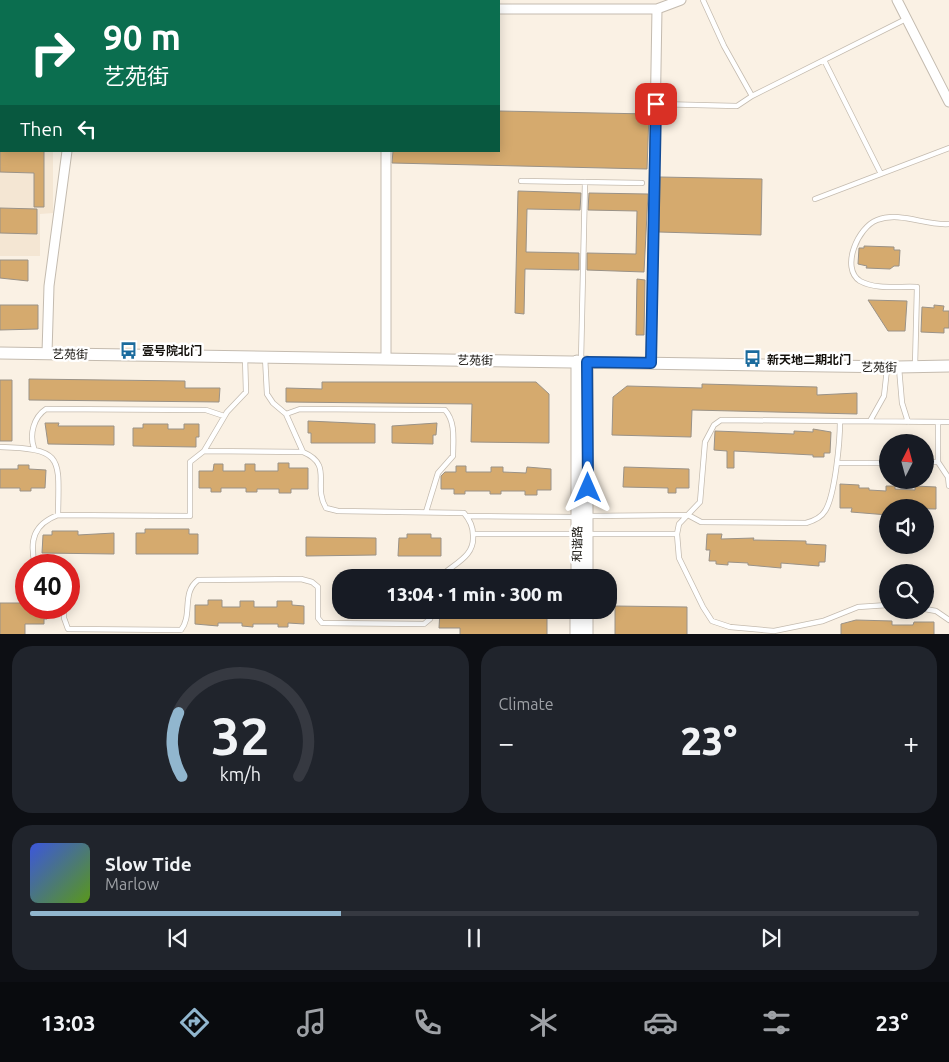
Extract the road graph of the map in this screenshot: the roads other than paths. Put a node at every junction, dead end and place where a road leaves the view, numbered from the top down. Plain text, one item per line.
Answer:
1 (681, 0) edge
2 (703, 0) edge
3 (897, 0) edge
4 (546, 4) edge
5 (659, 5) edge
6 (500, 9) edge
7 (907, 18) junction
8 (824, 60) junction
9 (752, 96) junction
10 (949, 102) edge
11 (656, 104) junction
12 (949, 148) edge
13 (67, 152) edge
14 (386, 152) edge
15 (881, 174) junction
16 (521, 181) dead end
17 (585, 182) junction
18 (642, 183) dead end
19 (815, 199) dead end
20 (949, 224) edge
21 (0, 352) edge
22 (47, 353) junction
23 (245, 356) junction
24 (264, 357) junction
25 (386, 358) junction
26 (582, 361) junction
27 (651, 363) junction
28 (949, 366) edge
29 (893, 367) junction
30 (915, 367) junction
31 (286, 414) junction
32 (224, 416) junction
33 (840, 421) junction
34 (870, 421) junction
35 (908, 422) junction
36 (938, 422) junction
37 (949, 422) edge
38 (0, 447) edge
39 (34, 448) junction
40 (204, 451) junction
41 (303, 452) junction
42 (934, 462) edge
43 (938, 462) junction
44 (837, 463) junction
45 (879, 463) edge
46 (949, 486) edge
47 (426, 512) junction
48 (58, 515) junction
49 (688, 515) junction
50 (467, 516) junction
51 (583, 517) junction
52 (473, 534) junction
53 (583, 534) junction
54 (676, 534) junction
55 (34, 554) edge
56 (451, 569) edge
57 (578, 569) edge
58 (586, 569) edge
59 (879, 606) edge
60 (934, 611) edge
61 (64, 619) edge
62 (430, 619) edge
63 (576, 619) edge
64 (587, 619) edge
65 (949, 620) edge
66 (576, 634) edge
67 (587, 634) edge

1 - 5 street
2 - 9 lane
3 - 7 street
4 - 5 street
4 - 6 street
5 - 11 street
7 - 8 lane
7 - 10 street
8 - 9 lane
8 - 15 lane
9 - 11 lane
11 - 27 street
12 - 15 lane
13 - 22 street
14 - 25 street
15 - 19 lane
16 - 17 lane
17 - 18 lane
17 - 26 lane
20 - 30 lane
21 - 22 street, 艺苑街
22 - 23 street, 艺苑街
23 - 24 street, 艺苑街
23 - 32 lane
24 - 25 street, 艺苑街
24 - 31 lane
25 - 26 street, 艺苑街
26 - 27 street, 艺苑街
26 - 51 street, 和谐路
27 - 29 street, 艺苑街
28 - 30 street, 艺苑街
29 - 30 street, 艺苑街
29 - 34 lane
29 - 35 lane
31 - 41 lane
31 - 47 lane
32 - 39 lane
32 - 40 lane
33 - 34 lane
33 - 44 lane
33 - 49 lane
34 - 35 lane
35 - 36 lane
36 - 37 lane
36 - 43 lane
38 - 39 lane
39 - 48 lane
40 - 41 lane
40 - 48 lane
41 - 47 lane
42 - 43 lane
43 - 46 lane
44 - 45 lane
44 - 49 lane
47 - 50 lane
48 - 55 lane
49 - 51 lane
49 - 54 lane
50 - 51 lane
50 - 52 lane
51 - 53 street, 和谐路
52 - 53 lane
52 - 56 lane
53 - 54 lane
53 - 57 street, 和谐路
53 - 58 street, 和谐路
54 - 59 lane
60 - 65 lane
61 - 62 lane
63 - 66 street
64 - 67 street

